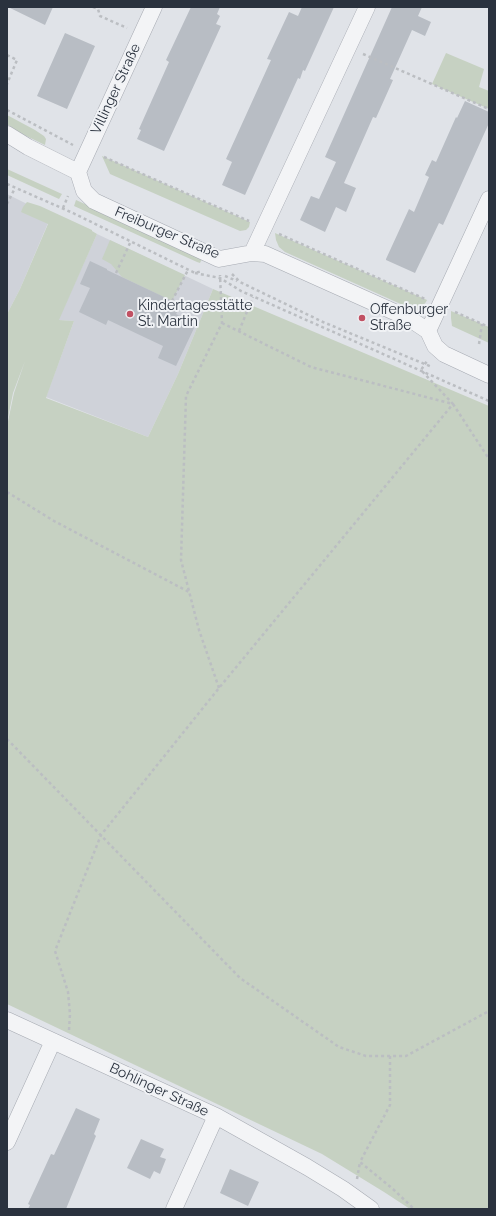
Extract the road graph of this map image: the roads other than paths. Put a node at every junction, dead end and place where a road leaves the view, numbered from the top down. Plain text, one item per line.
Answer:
1 (154, 7) edge
2 (367, 7) edge
3 (7, 134) edge
4 (78, 172) junction
5 (489, 199) edge
6 (252, 253) junction
7 (428, 331) junction
8 (489, 375) edge
9 (7, 1020) edge
10 (53, 1041) junction
11 (216, 1116) junction
12 (7, 1142) edge
13 (174, 1209) edge
14 (371, 1209) edge

1 - 4 street, Villinger Straße
2 - 6 street
3 - 4 street
4 - 6 street, Freiburger Straße
5 - 7 street
6 - 7 street, Freiburger Straße
7 - 8 street
9 - 10 street, Bohlinger Straße
10 - 11 street, Bohlinger Straße
10 - 12 street
11 - 13 street
11 - 14 street, Bohlinger Straße

